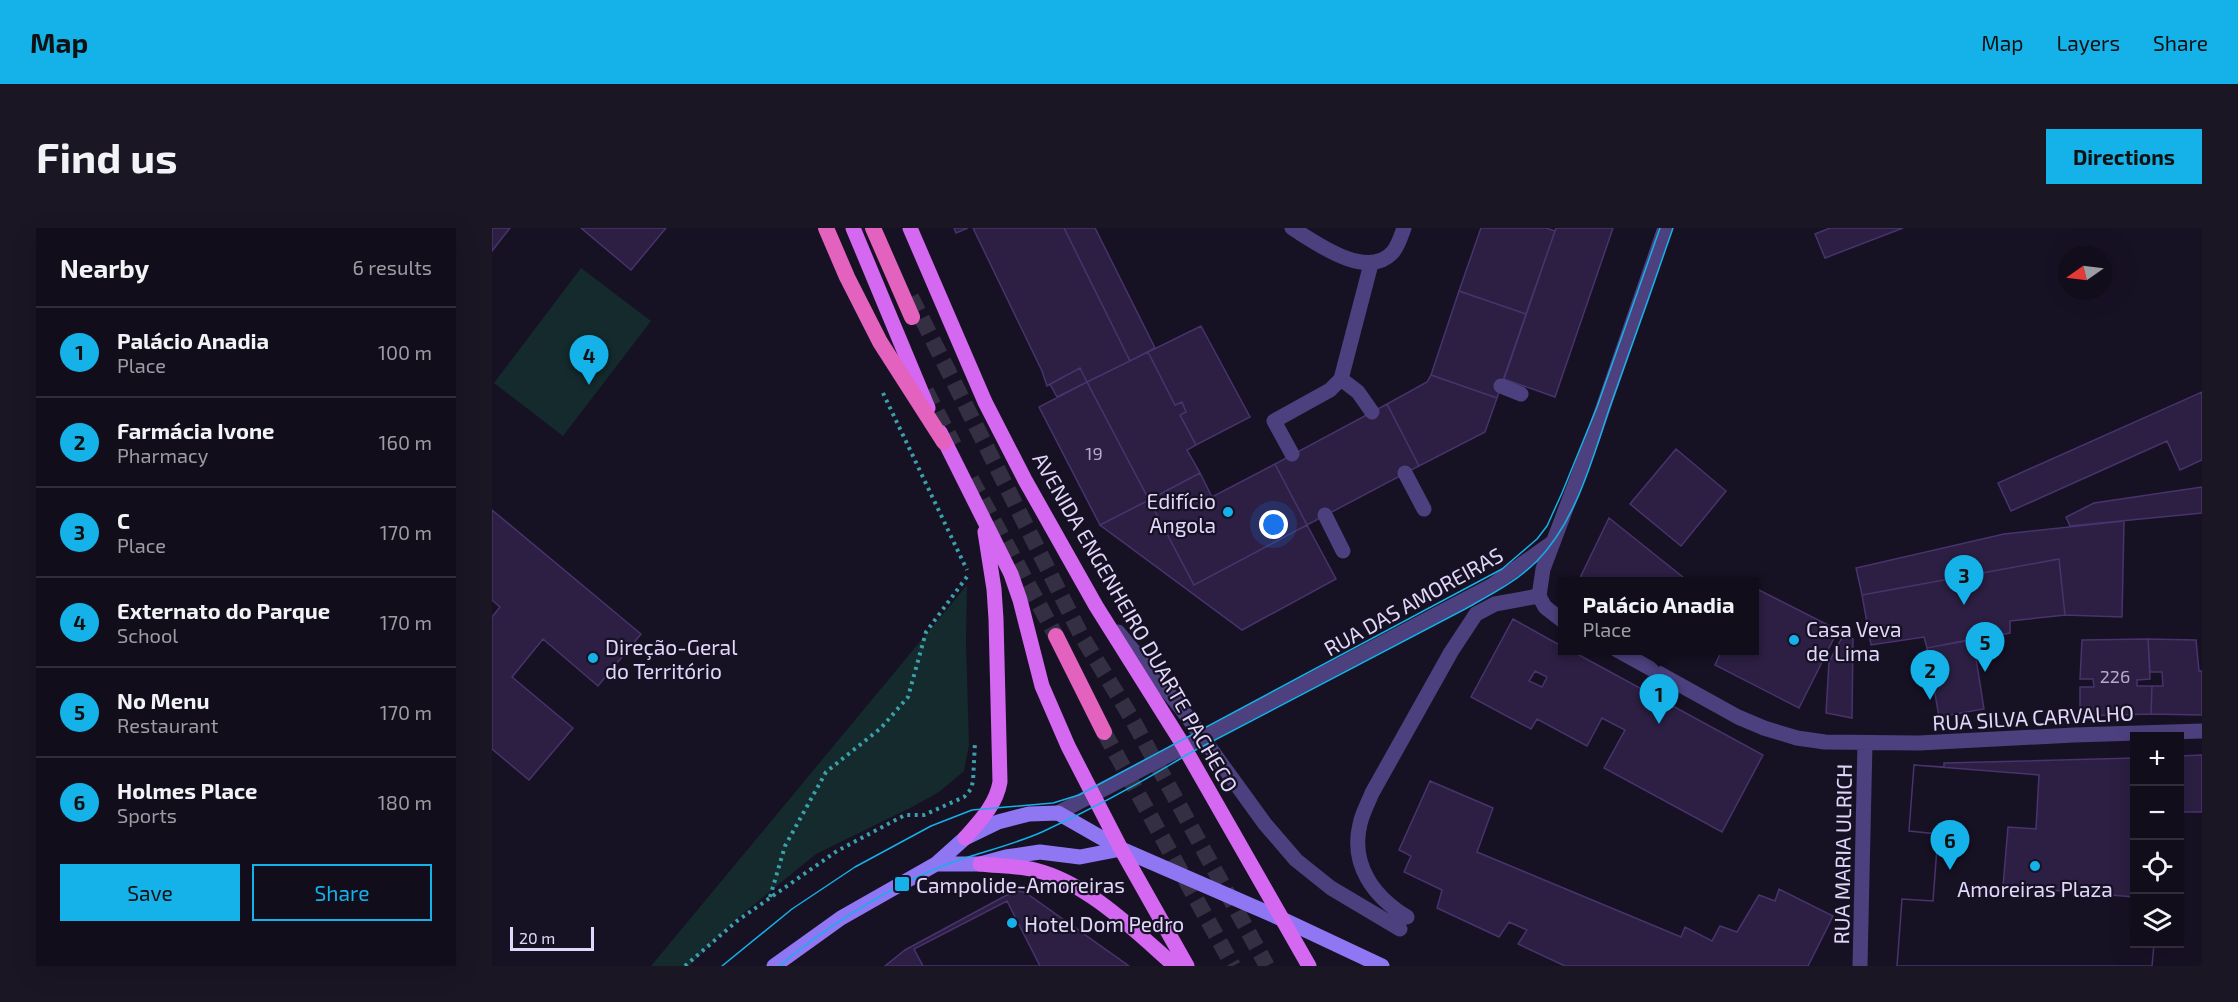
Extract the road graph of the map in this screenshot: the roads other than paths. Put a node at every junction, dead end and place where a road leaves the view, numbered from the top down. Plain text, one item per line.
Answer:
1 (826, 228) edge
2 (853, 228) edge
3 (873, 228) edge
4 (909, 228) edge
5 (1292, 228) edge
6 (1404, 228) edge
7 (1665, 228) edge
8 (1371, 264) junction
9 (912, 317) tunnel mouth
10 (1341, 379) junction
11 (1501, 386) dead end
12 (1521, 394) dead end
13 (1372, 412) dead end
14 (944, 442) junction
15 (1292, 454) dead end
16 (1405, 473) dead end
17 (1424, 508) dead end
18 (1325, 515) dead end
19 (984, 523) junction
20 (1553, 542) junction
21 (1343, 551) dead end
22 (1539, 596) junction
23 (1096, 606) junction
24 (1558, 618) edge
25 (1056, 636) tunnel mouth
26 (1624, 655) edge
27 (1104, 732) tunnel mouth
28 (2202, 732) edge
29 (1201, 736) junction
30 (1865, 743) junction
31 (1183, 747) junction
32 (1094, 795) junction
33 (1058, 813) junction
34 (965, 838) junction
35 (1121, 849) junction
36 (936, 864) junction
37 (980, 864) junction
38 (1282, 919) junction
39 (774, 966) edge
40 (1175, 966) edge
41 (1187, 966) edge
42 (1309, 966) edge
43 (1382, 966) edge
44 (1860, 966) edge

1 - 14 highway
2 - 14 main road
3 - 9 highway
4 - 23 main road, AVENIDA ENGENHEIRO DUARTE PACHECO
5 - 8 street
6 - 8 street
7 - 20 street
8 - 10 street
10 - 13 street
10 - 15 street
11 - 12 street
14 - 19 main road
16 - 17 street
18 - 21 street
19 - 32 main road
19 - 34 main road
20 - 22 street
20 - 29 street, RUA DAS AMOREIRAS
22 - 24 street
22 - 29 street
23 - 29 street
23 - 31 main road, AVENIDA ENGENHEIRO DUARTE PACHECO
25 - 27 highway
26 - 30 street, RUA SILVA CARVALHO
28 - 30 street, RUA SILVA CARVALHO
29 - 31 street, RUA DAS AMOREIRAS
30 - 44 street, RUA MARIA ULRICH
31 - 32 street, RUA DAS AMOREIRAS
31 - 38 main road, AVENIDA ENGENHEIRO DUARTE PACHECO
32 - 33 street, RUA DAS AMOREIRAS
32 - 35 main road
33 - 34 main road
33 - 35 main road
34 - 36 main road
35 - 37 main road
35 - 38 main road
35 - 41 main road
36 - 37 main road
36 - 39 main road
37 - 40 main road
38 - 42 main road, AVENIDA ENGENHEIRO DUARTE PACHECO
38 - 43 main road

